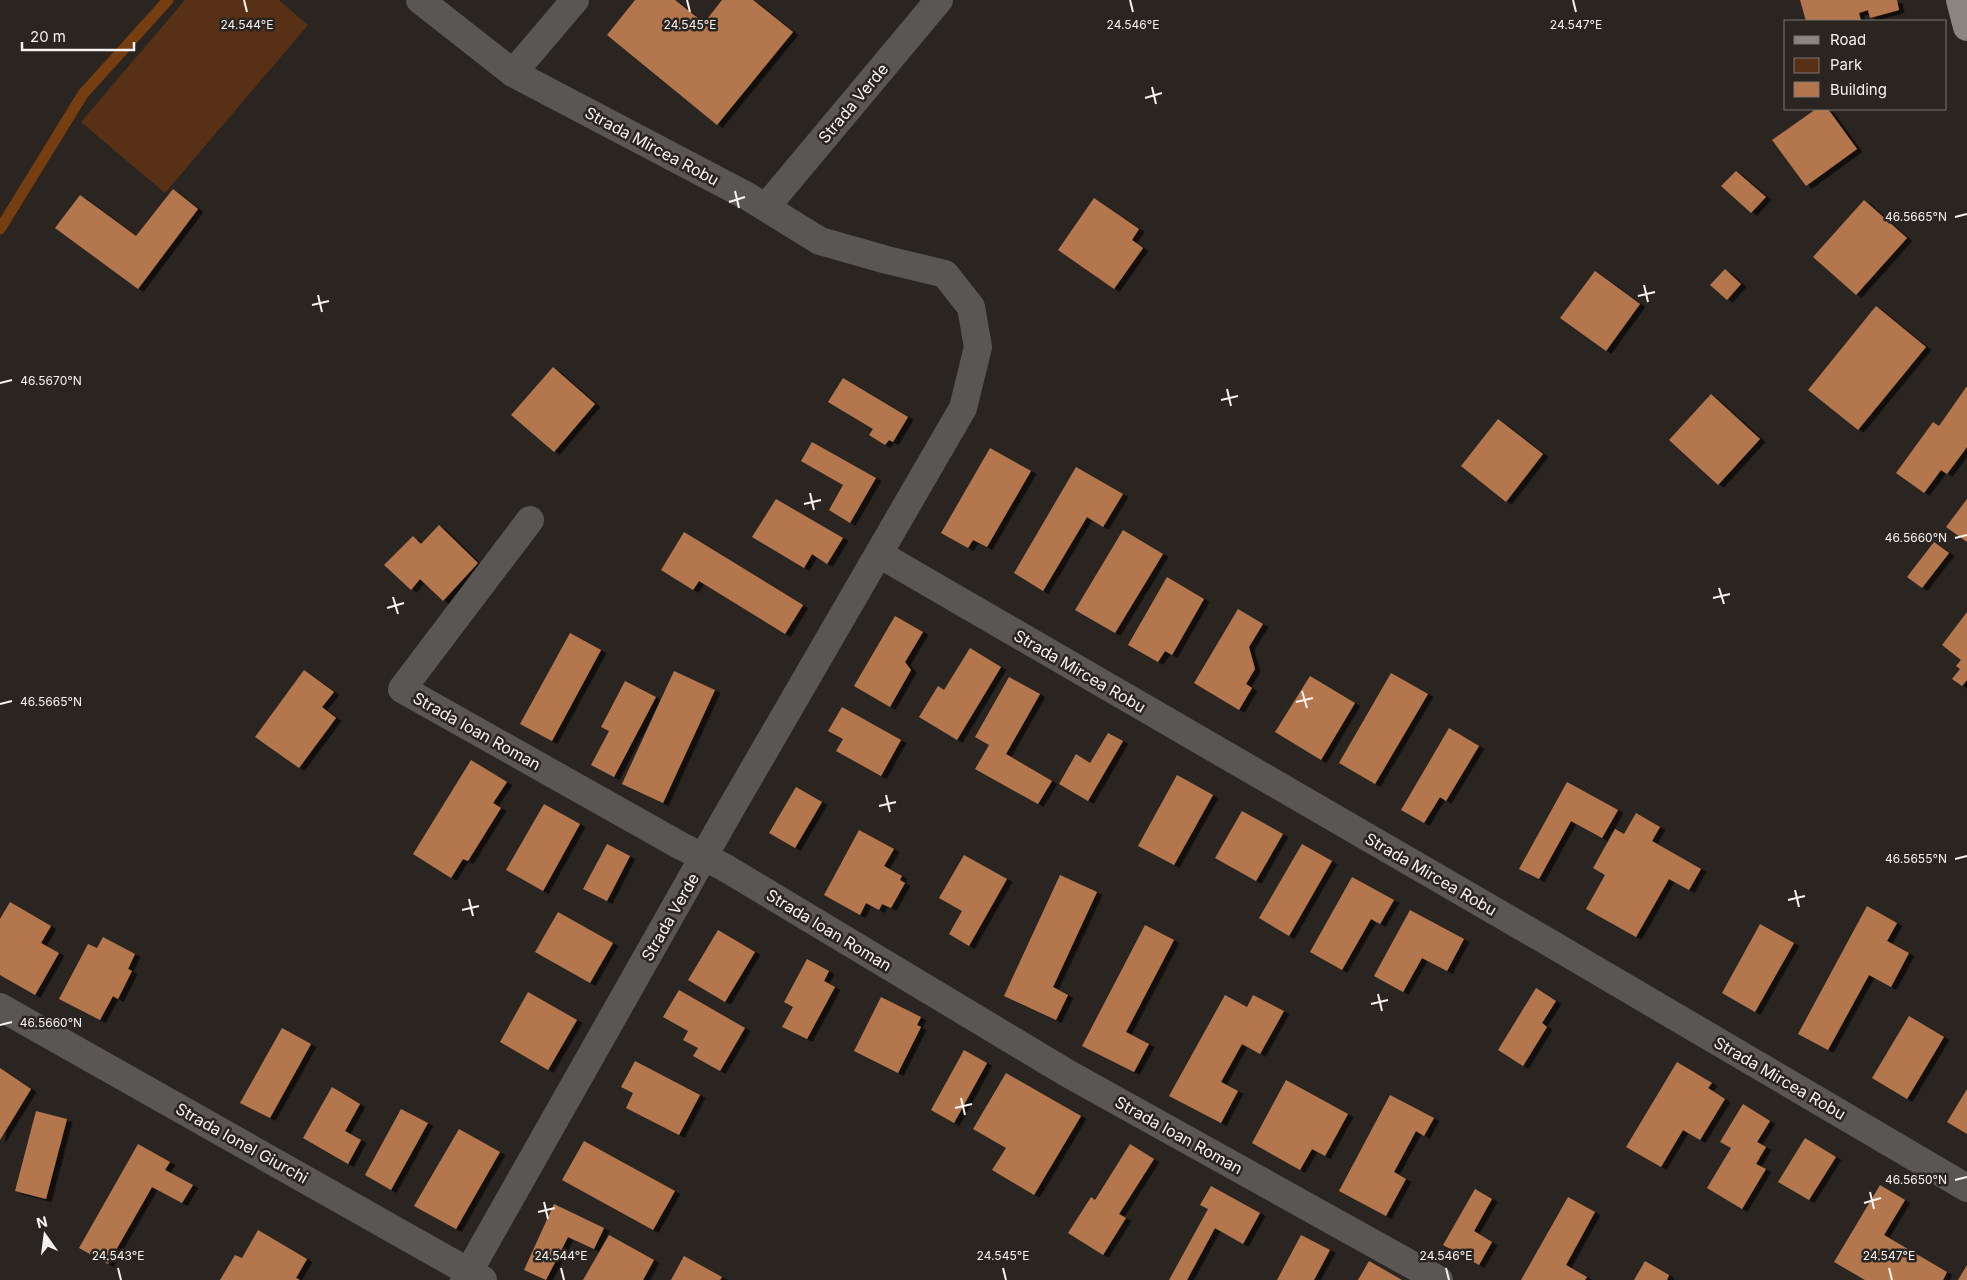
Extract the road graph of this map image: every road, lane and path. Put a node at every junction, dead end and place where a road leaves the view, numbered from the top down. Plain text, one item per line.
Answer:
1 (420, 0) edge
2 (575, 0) edge
3 (939, 0) edge
4 (1960, 0) edge
5 (1967, 27) edge
6 (513, 73) junction
7 (766, 207) junction
8 (530, 520) dead end
9 (879, 554) junction
10 (704, 857) junction
11 (0, 1007) edge
12 (1967, 1188) edge
13 (472, 1277) edge
14 (1439, 1280) edge

1 - 6 street, Strada Mircea Robu
2 - 6 street
3 - 7 street, Strada Verde
4 - 5 main road
6 - 7 street, Strada Mircea Robu
7 - 9 street, Strada Mircea Robu
8 - 10 street, Strada Ioan Roman
9 - 10 street, Strada Verde
9 - 12 street, Strada Mircea Robu
10 - 13 street, Strada Verde
10 - 14 street, Strada Ioan Roman
11 - 13 street, Strada Ionel Giurchi

